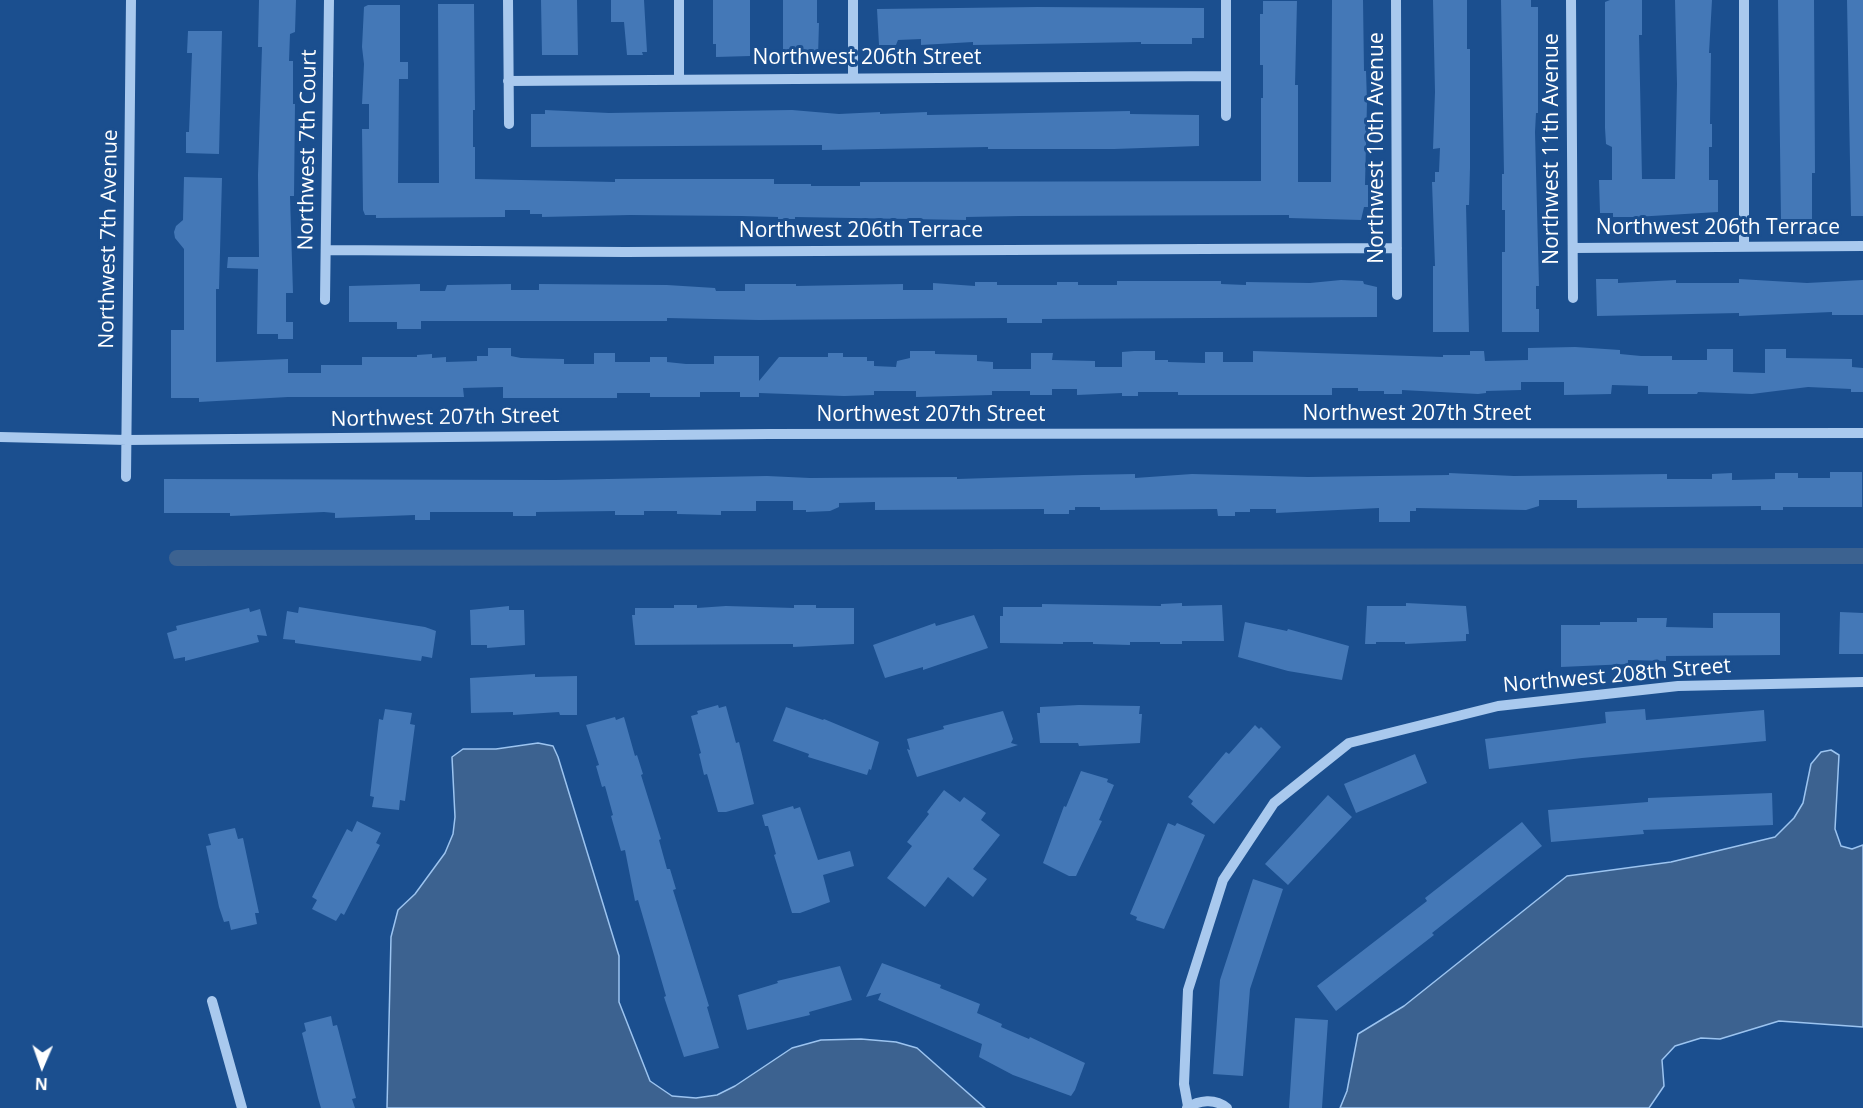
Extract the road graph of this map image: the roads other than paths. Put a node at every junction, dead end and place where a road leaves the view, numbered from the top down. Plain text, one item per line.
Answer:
1 (131, 0) edge
2 (329, 0) edge
3 (508, 0) edge
4 (679, 0) edge
5 (853, 0) edge
6 (1227, 0) edge
7 (1396, 0) edge
8 (1571, 0) edge
9 (1744, 0) edge
10 (1226, 76) junction
11 (853, 77) junction
12 (679, 78) junction
13 (508, 81) junction
14 (1226, 116) dead end
15 (509, 124) dead end
16 (1863, 246) edge
17 (1744, 247) junction
18 (1397, 248) junction
19 (1573, 248) junction
20 (326, 250) junction
21 (1397, 295) dead end
22 (1573, 298) dead end
23 (325, 300) dead end
24 (1863, 433) edge
25 (0, 437) edge
26 (127, 440) junction
27 (126, 477) dead end
28 (1863, 682) edge
29 (212, 1001) dead end
30 (1187, 1107) edge
31 (242, 1108) edge
32 (1227, 1108) edge

1 - 26 street, Northwest 7th Avenue
2 - 20 street, Northwest 7th Court
3 - 13 street
4 - 12 street
5 - 11 street
6 - 10 street
7 - 18 street, Northwest 10th Avenue
8 - 19 street, Northwest 11th Avenue
9 - 17 street
10 - 11 street, Northwest 206th Street
10 - 14 street
11 - 12 street, Northwest 206th Street
12 - 13 street, Northwest 206th Street
13 - 15 street
16 - 17 street, Northwest 206th Terrace
17 - 19 street, Northwest 206th Terrace
18 - 20 street, Northwest 206th Terrace
18 - 21 street, Northwest 10th Avenue
19 - 22 street, Northwest 11th Avenue
20 - 23 street, Northwest 7th Court
24 - 26 street, Northwest 207th Street
25 - 26 street, Northwest 207th Street
26 - 27 street, Northwest 7th Avenue
28 - 30 street, Northwest 208th Street
29 - 31 street
30 - 32 street

